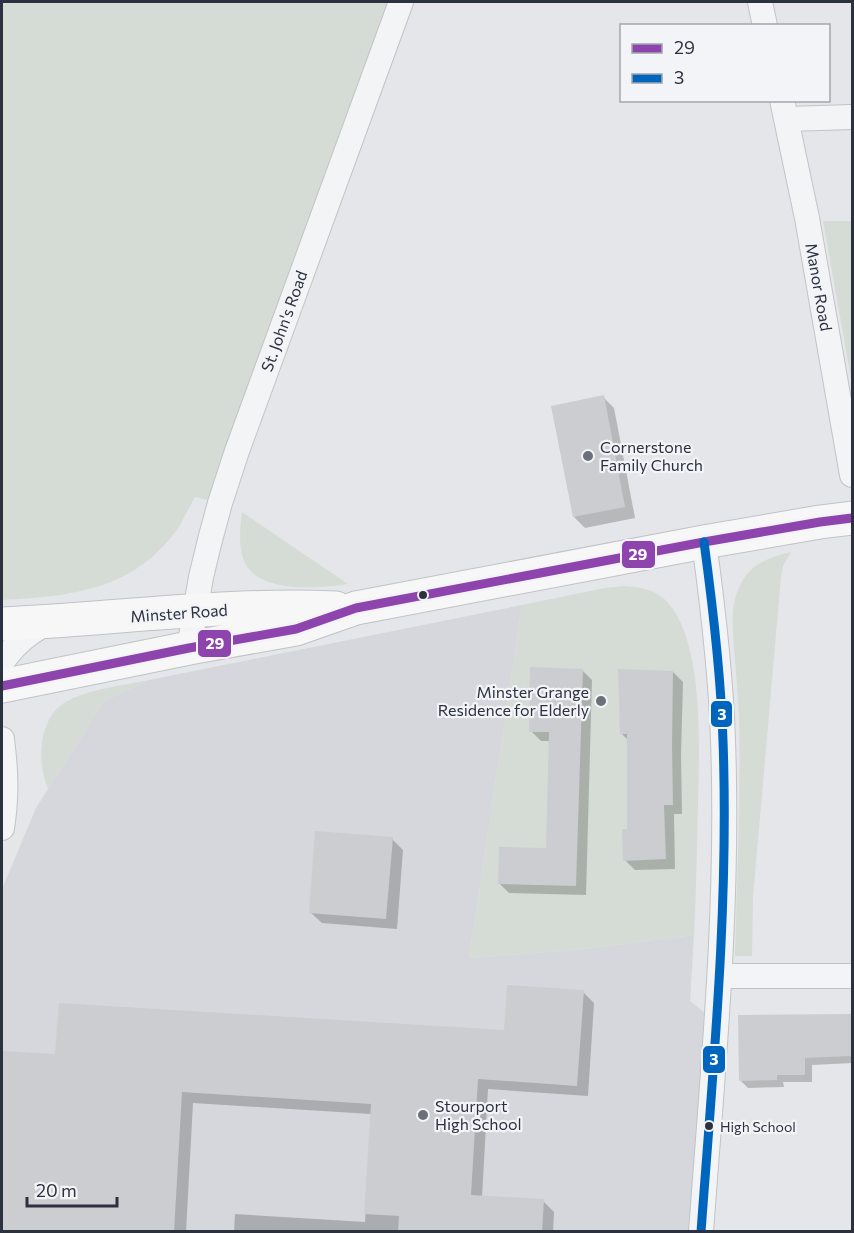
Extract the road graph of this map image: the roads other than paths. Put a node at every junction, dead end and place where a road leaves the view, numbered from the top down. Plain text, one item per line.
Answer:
1 (401, 2) edge
2 (760, 2) edge
3 (765, 24) edge
4 (784, 110) edge
5 (852, 117) edge
6 (852, 475) edge
7 (852, 518) edge
8 (704, 542) junction
9 (356, 608) junction
10 (195, 611) junction
11 (48, 622) junction
12 (2, 624) edge
13 (189, 648) junction
14 (2, 662) edge
15 (2, 686) edge
16 (2, 739) edge
17 (2, 828) edge
18 (720, 975) junction
19 (852, 976) edge
20 (701, 1232) edge

1 - 10 street, St. John's Road
2 - 3 street
4 - 5 street
4 - 6 street, Manor Road
7 - 8 main road, Minster Road
8 - 9 main road, Minster Road
8 - 18 street
9 - 10 main road, Minster Road
9 - 13 main road, Minster Road
10 - 11 main road, Minster Road
10 - 13 street, St. John's Road
11 - 12 main road, Minster Road
11 - 14 street
13 - 15 main road, Minster Road
16 - 17 street
18 - 19 street
18 - 20 street

